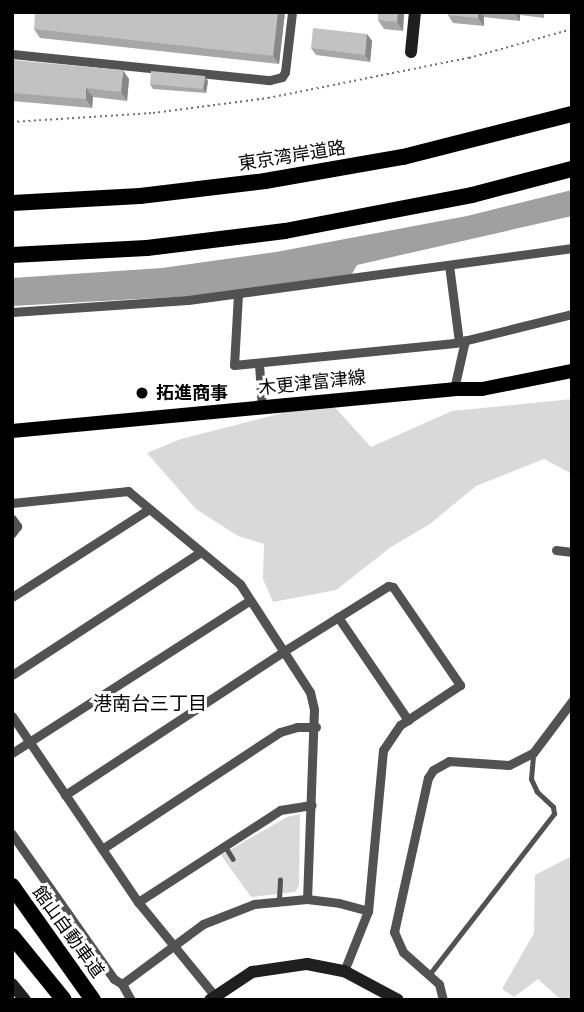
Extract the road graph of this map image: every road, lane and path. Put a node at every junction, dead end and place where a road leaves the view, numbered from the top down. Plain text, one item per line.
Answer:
1 (292, 12) edge
2 (415, 12) edge
3 (572, 29) edge
4 (411, 52) dead end
5 (12, 54) edge
6 (572, 114) edge
7 (12, 122) edge
8 (572, 169) edge
9 (12, 203) edge
10 (572, 248) edge
11 (12, 255) edge
12 (449, 265) junction
13 (238, 294) junction
14 (12, 312) edge
15 (572, 314) edge
16 (462, 341) junction
17 (258, 364) junction
18 (572, 371) edge
19 (454, 389) junction
20 (262, 408) junction
21 (12, 431) edge
22 (12, 503) edge
23 (149, 509) junction
24 (12, 519) edge
25 (12, 533) edge
26 (556, 550) dead end
27 (201, 552) junction
28 (572, 552) edge
29 (12, 597) edge
30 (250, 600) junction
31 (338, 617) junction
32 (284, 651) junction
33 (12, 675) edge
34 (572, 701) edge
35 (12, 716) edge
36 (408, 720) junction
37 (316, 727) junction
38 (29, 742) junction
39 (12, 752) edge
40 (533, 753) junction
41 (65, 795) junction
42 (312, 805) junction
43 (12, 834) edge
44 (225, 845) junction
45 (102, 849) junction
46 (233, 859) dead end
47 (280, 880) dead end
48 (12, 886) edge
49 (279, 899) junction
50 (307, 899) junction
51 (138, 901) junction
52 (368, 911) junction
53 (12, 936) edge
54 (172, 945) junction
55 (344, 971) junction
56 (429, 975) junction
57 (12, 984) edge
58 (122, 984) junction
59 (212, 998) edge
60 (25, 1000) edge
61 (64, 1000) edge
62 (93, 1000) edge
63 (131, 1000) edge
64 (398, 1000) edge
65 (443, 1000) edge

1 - 5 street
2 - 4 street
3 - 7 path
6 - 9 highway, 東京湾岸道路
8 - 11 highway
10 - 12 street
12 - 13 street
12 - 16 street
13 - 14 street
13 - 17 street
15 - 16 street
16 - 17 street
16 - 19 street
17 - 20 street
18 - 19 main road, 木更津富津線
19 - 20 main road, 木更津富津線
20 - 21 main road, 木更津富津線
22 - 23 street
23 - 27 street
23 - 29 street
24 - 25 street
26 - 28 street
27 - 30 street
27 - 33 street
30 - 32 street
30 - 38 street
31 - 32 street
31 - 36 street
31 - 36 street
32 - 37 street
32 - 41 street
34 - 40 street
35 - 38 street
36 - 52 street
37 - 42 street
37 - 45 street
38 - 39 street
38 - 41 street
40 - 56 lane
40 - 56 street
41 - 45 street
42 - 44 street
42 - 50 street
43 - 58 street
44 - 46 lane
44 - 51 street
45 - 51 street
47 - 49 lane
48 - 62 highway, 館山自動車道
49 - 50 street
49 - 54 street
50 - 52 street
51 - 54 street
52 - 55 street
53 - 61 highway
54 - 58 street
54 - 59 street
55 - 59 street
55 - 64 street
56 - 65 street
57 - 60 street
58 - 63 street

